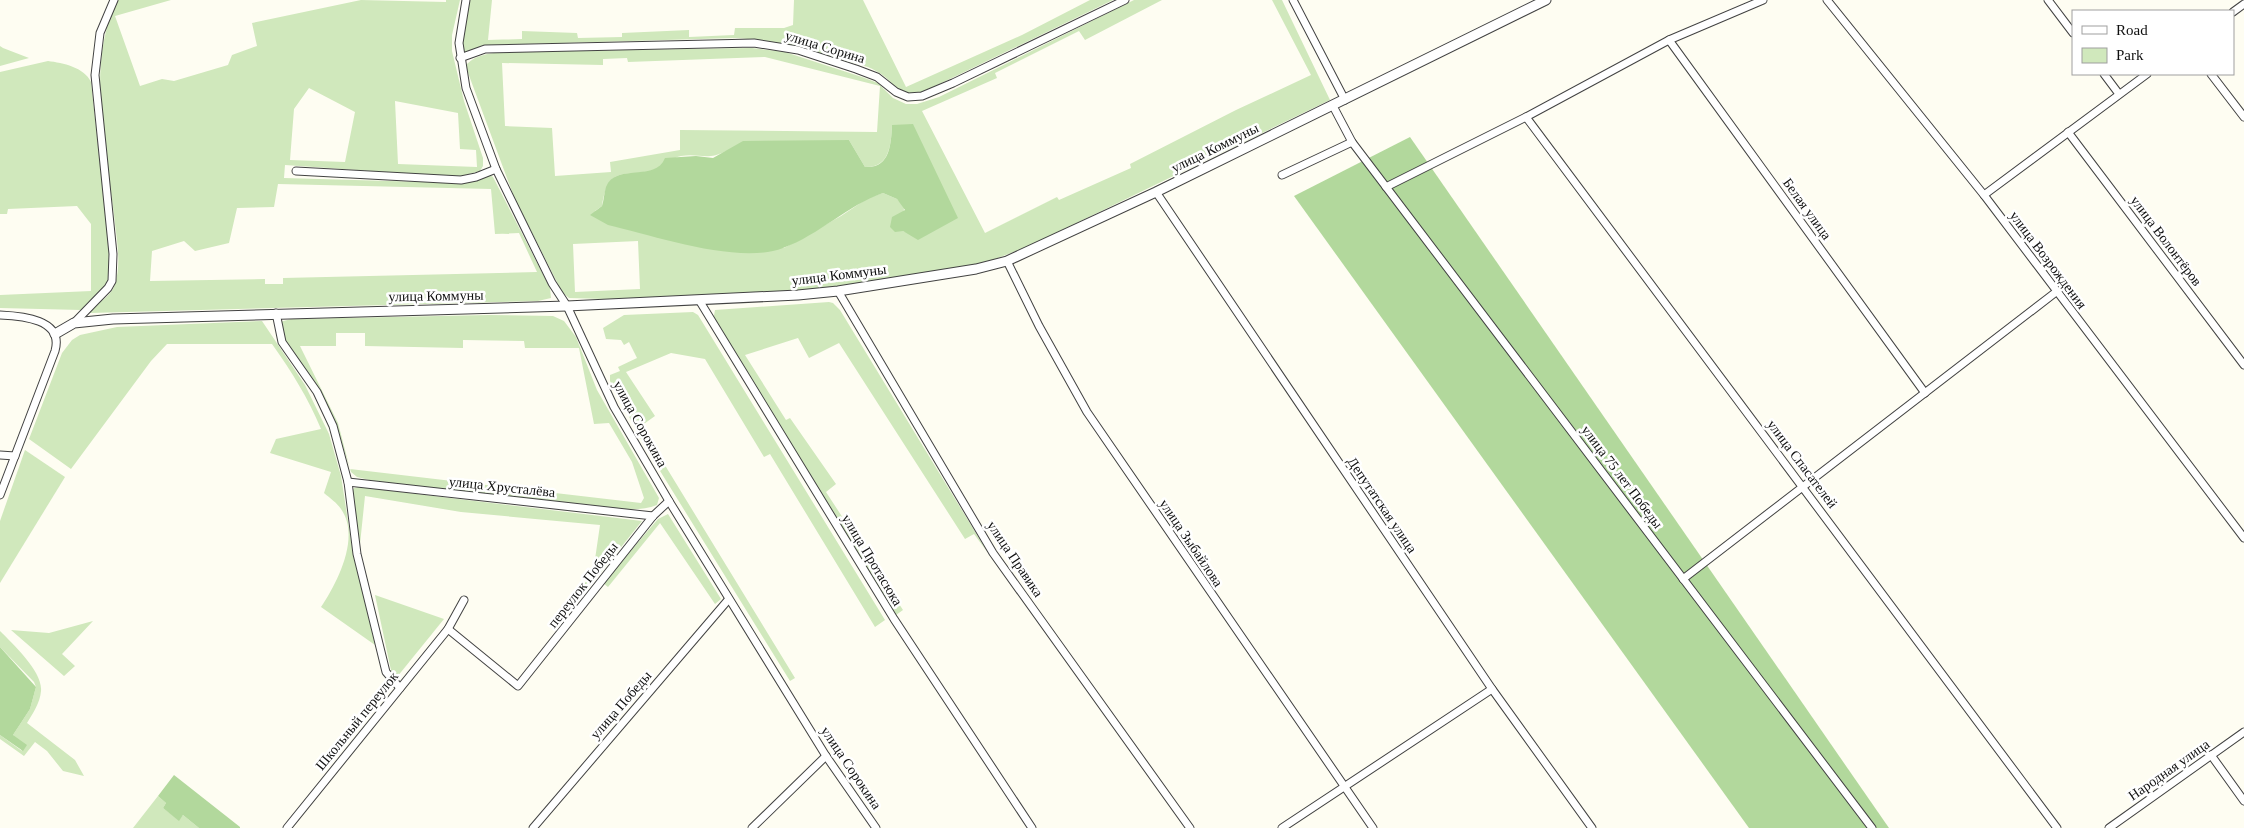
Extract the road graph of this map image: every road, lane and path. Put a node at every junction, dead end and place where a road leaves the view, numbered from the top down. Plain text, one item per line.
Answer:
1 (114, 0) edge
2 (466, 0) edge
3 (1126, 0) edge
4 (1293, 0) edge
5 (1546, 0) edge
6 (1763, 0) edge
7 (1827, 0) edge
8 (2048, 0) edge
9 (2072, 32) edge
10 (1669, 40) junction
11 (460, 58) junction
12 (2105, 75) edge
13 (2146, 75) edge
14 (2212, 75) edge
15 (2119, 94) junction
16 (1345, 100) junction
17 (1333, 106) junction
18 (1526, 117) junction
19 (2244, 117) edge
20 (2068, 132) junction
21 (1352, 142) junction
22 (496, 169) junction
23 (296, 171) dead end
24 (1282, 175) dead end
25 (1386, 187) junction
26 (1156, 192) junction
27 (1984, 195) junction
28 (1007, 261) junction
29 (838, 292) junction
30 (2056, 292) junction
31 (699, 300) junction
32 (567, 306) junction
33 (276, 313) junction
34 (0, 315) edge
35 (74, 323) junction
36 (55, 334) junction
37 (2244, 365) edge
38 (1925, 393) junction
39 (0, 456) edge
40 (15, 456) junction
41 (348, 482) junction
42 (1804, 487) junction
43 (0, 496) edge
44 (669, 501) junction
45 (653, 516) junction
46 (2244, 538) edge
47 (1683, 579) junction
48 (464, 600) dead end
49 (728, 600) junction
50 (448, 629) junction
51 (400, 688) junction
52 (1492, 689) junction
53 (2244, 732) edge
54 (2211, 755) junction
55 (826, 756) junction
56 (1343, 788) junction
57 (2244, 801) edge
58 (287, 828) edge
59 (533, 828) edge
60 (752, 828) edge
61 (876, 828) edge
62 (1032, 828) edge
63 (1190, 828) edge
64 (1282, 828) edge
65 (1373, 828) edge
66 (1592, 828) edge
67 (1872, 828) edge
68 (2057, 828) edge
69 (2109, 828) edge

1 - 35 street
2 - 11 street, улица Сорокина
3 - 11 street, улица Сорина
4 - 16 street
5 - 16 street, улица Коммуны
6 - 10 street
7 - 27 street, улица Возрождения
8 - 9 street
10 - 18 street
10 - 38 street, Белая улица
11 - 22 street, улица Сорокина
12 - 15 street
13 - 15 street
14 - 19 street
15 - 20 street
16 - 17 street, улица Коммуны
17 - 21 street, улица 75 лет Победы
17 - 26 street, улица Коммуны
18 - 25 street
18 - 42 street, улица Спасателей
20 - 27 street
20 - 37 street, улица Волонтёров
21 - 24 street
21 - 25 street, улица 75 лет Победы
22 - 23 street
22 - 32 street, улица Сорокина
25 - 47 street, улица 75 лет Победы
26 - 28 street, улица Коммуны
26 - 52 street, Депутатская улица
27 - 30 street, улица Возрождения
28 - 29 street, улица Коммуны
28 - 56 street, улица Зыбайлова
29 - 31 street, улица Коммуны
29 - 63 street, улица Правика
30 - 38 street
30 - 46 street, улица Возрождения
31 - 32 street, улица Коммуны
31 - 62 street, улица Протасюка
32 - 33 street, улица Коммуны
32 - 44 street, улица Сорокина
33 - 35 street, улица Коммуны
33 - 41 street
34 - 36 street
35 - 36 street
36 - 40 street
38 - 42 street
39 - 40 street
40 - 43 street
41 - 45 street, улица Хрусталёва
41 - 51 street
42 - 47 street
42 - 68 street, улица Спасателей
44 - 45 street, переулок Победы
44 - 49 street, улица Сорокина
45 - 50 street, переулок Победы
47 - 67 street, улица 75 лет Победы
48 - 50 street, Школьный переулок
49 - 55 street, улица Сорокина
49 - 59 street, улица Победы
50 - 51 street, Школьный переулок
51 - 58 street, Школьный переулок
52 - 56 street
52 - 66 street, Депутатская улица
53 - 54 street, Народная улица
54 - 57 street
54 - 69 street, Народная улица
55 - 60 street
55 - 61 street, улица Сорокина
56 - 64 street
56 - 65 street, улица Зыбайлова

